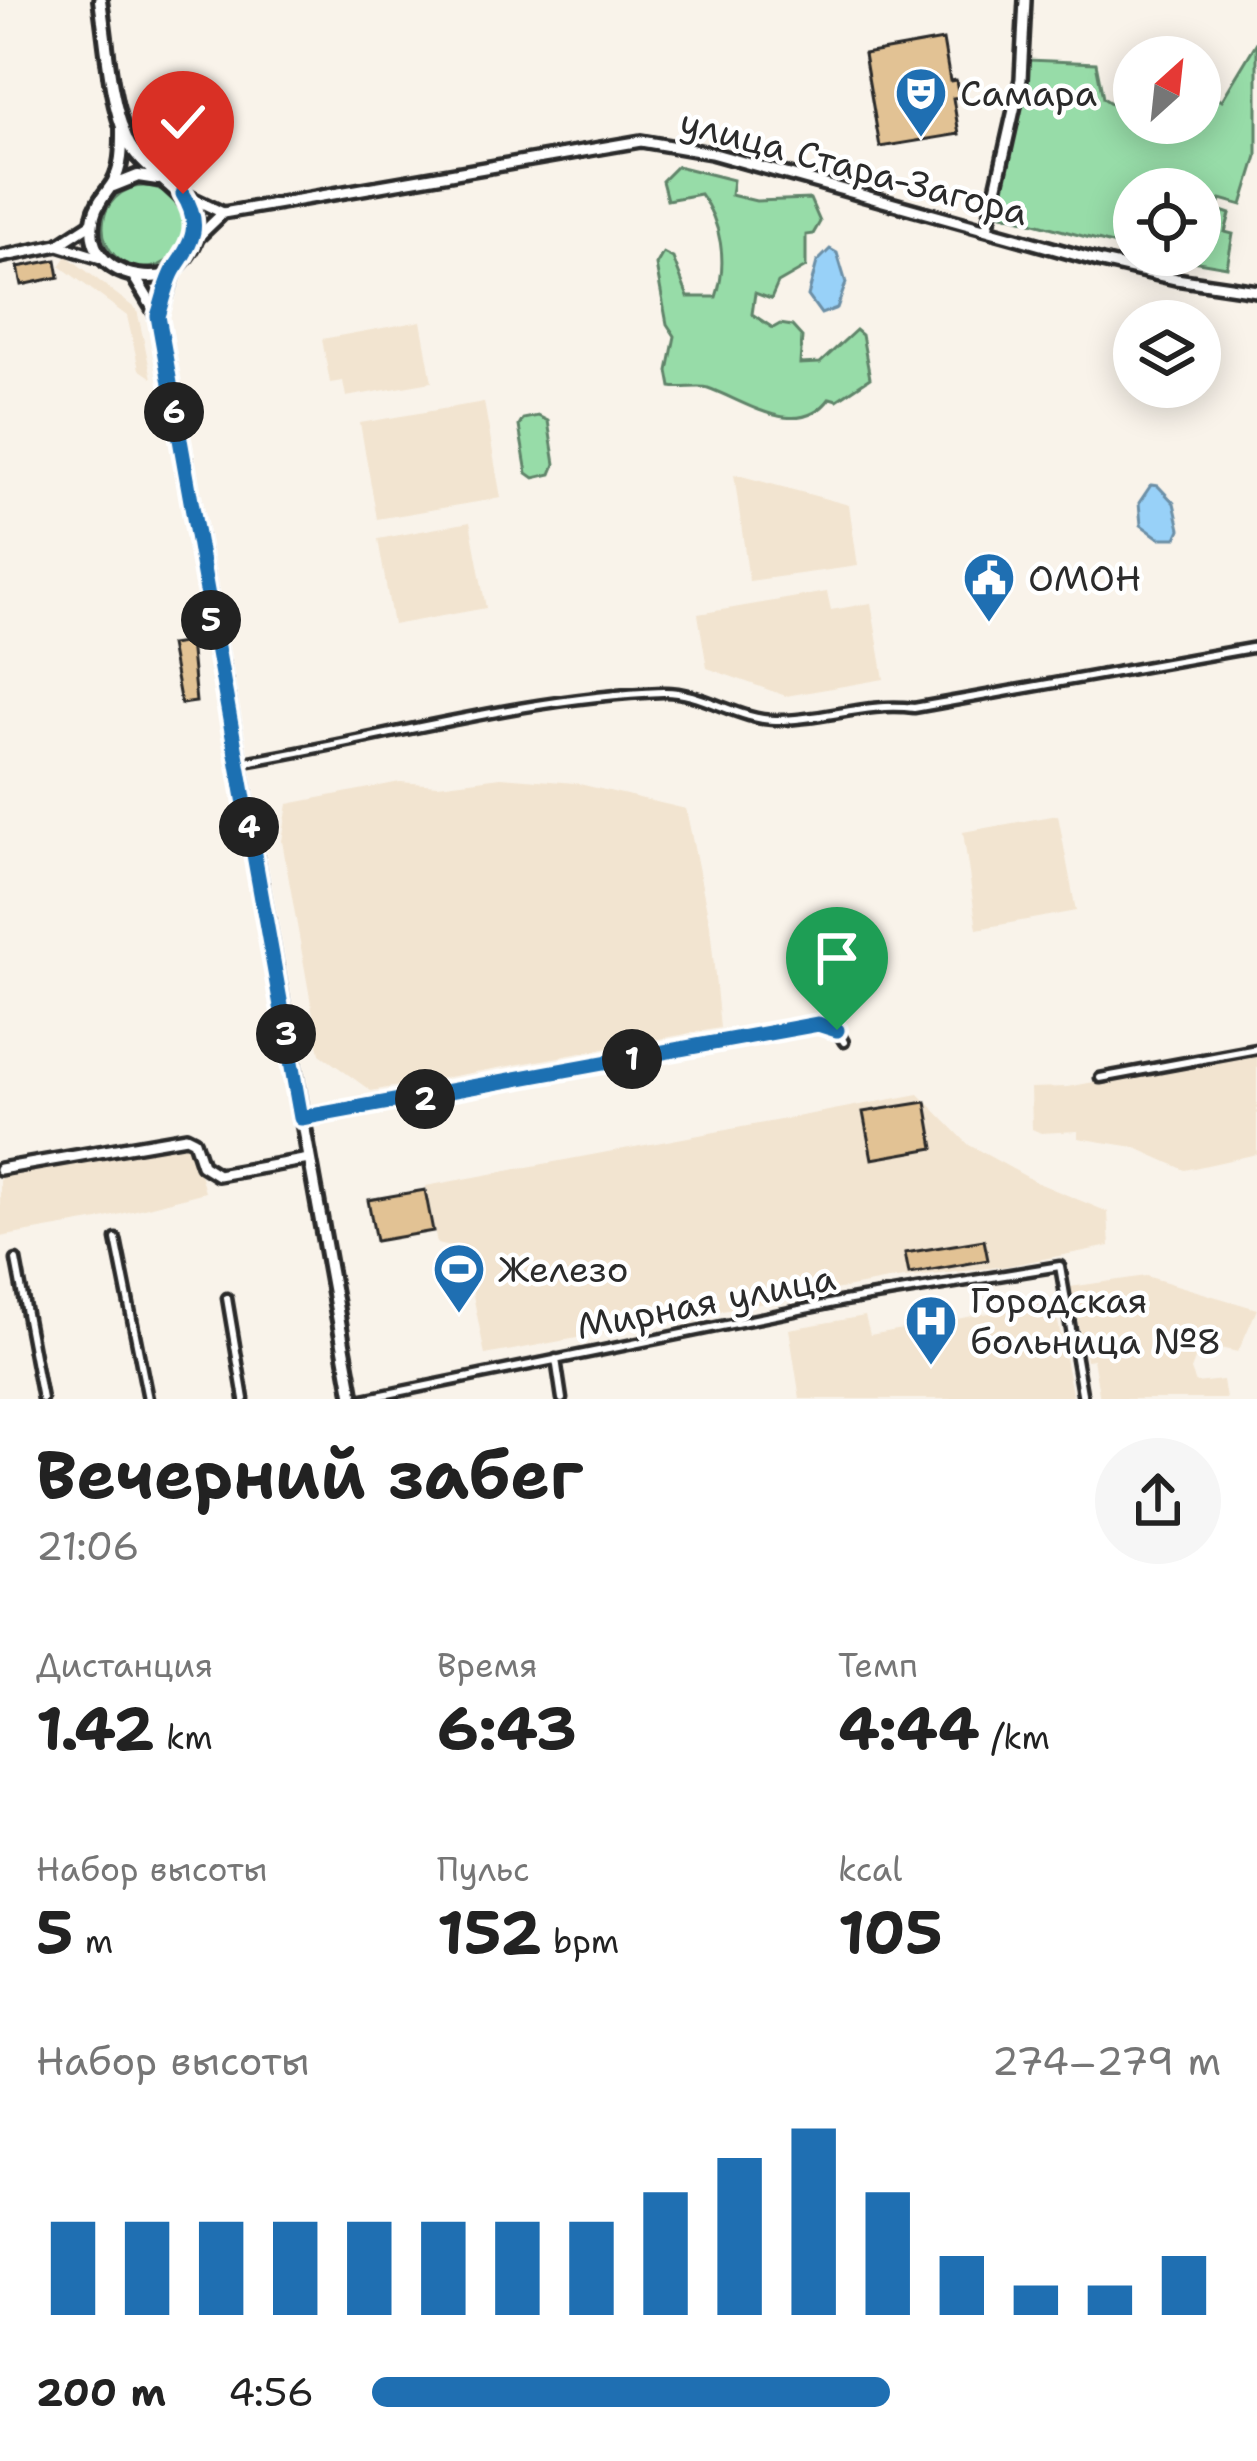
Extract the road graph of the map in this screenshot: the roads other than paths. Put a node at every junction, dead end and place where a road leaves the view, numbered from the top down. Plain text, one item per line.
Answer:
1 (100, 0) edge
2 (1025, 0) edge
3 (122, 126) junction
4 (167, 182) junction
5 (110, 188) junction
6 (183, 194) junction
7 (223, 213) junction
8 (92, 223) junction
9 (987, 230) junction
10 (193, 243) junction
11 (58, 245) junction
12 (0, 257) edge
13 (104, 259) junction
14 (173, 270) junction
15 (135, 278) junction
16 (1257, 291) edge
17 (158, 316) junction
18 (1257, 647) edge
19 (239, 763) junction
20 (844, 1042) dead end
21 (1257, 1049) edge
22 (1100, 1078) dead end
23 (301, 1118) junction
24 (309, 1159) junction
25 (0, 1169) edge
26 (116, 1240) dead end
27 (16, 1260) dead end
28 (227, 1298) dead end
29 (556, 1359) junction
30 (42, 1399) edge
31 (148, 1399) edge
32 (244, 1399) edge
33 (352, 1399) edge
34 (363, 1399) edge
35 (562, 1399) edge
36 (1083, 1399) edge

1 - 3 main road
2 - 9 main road
3 - 4 main road
3 - 5 main road
4 - 5 main road
4 - 6 main road
5 - 8 main road
6 - 7 main road
6 - 10 main road
7 - 9 main road, улица Стара-Загора
7 - 10 main road
8 - 11 main road
8 - 13 main road
9 - 16 main road, улица Стара-Загора
10 - 14 main road
11 - 12 main road
11 - 13 main road
13 - 15 main road
14 - 15 main road
14 - 17 main road
15 - 17 main road
17 - 19 main road
18 - 19 street
19 - 23 main road
20 - 23 street
21 - 22 street
23 - 24 main road
24 - 25 main road
24 - 33 main road
26 - 31 street
27 - 30 street
28 - 32 street
29 - 34 street, Мирная улица
29 - 35 street
29 - 36 street, Мирная улица

